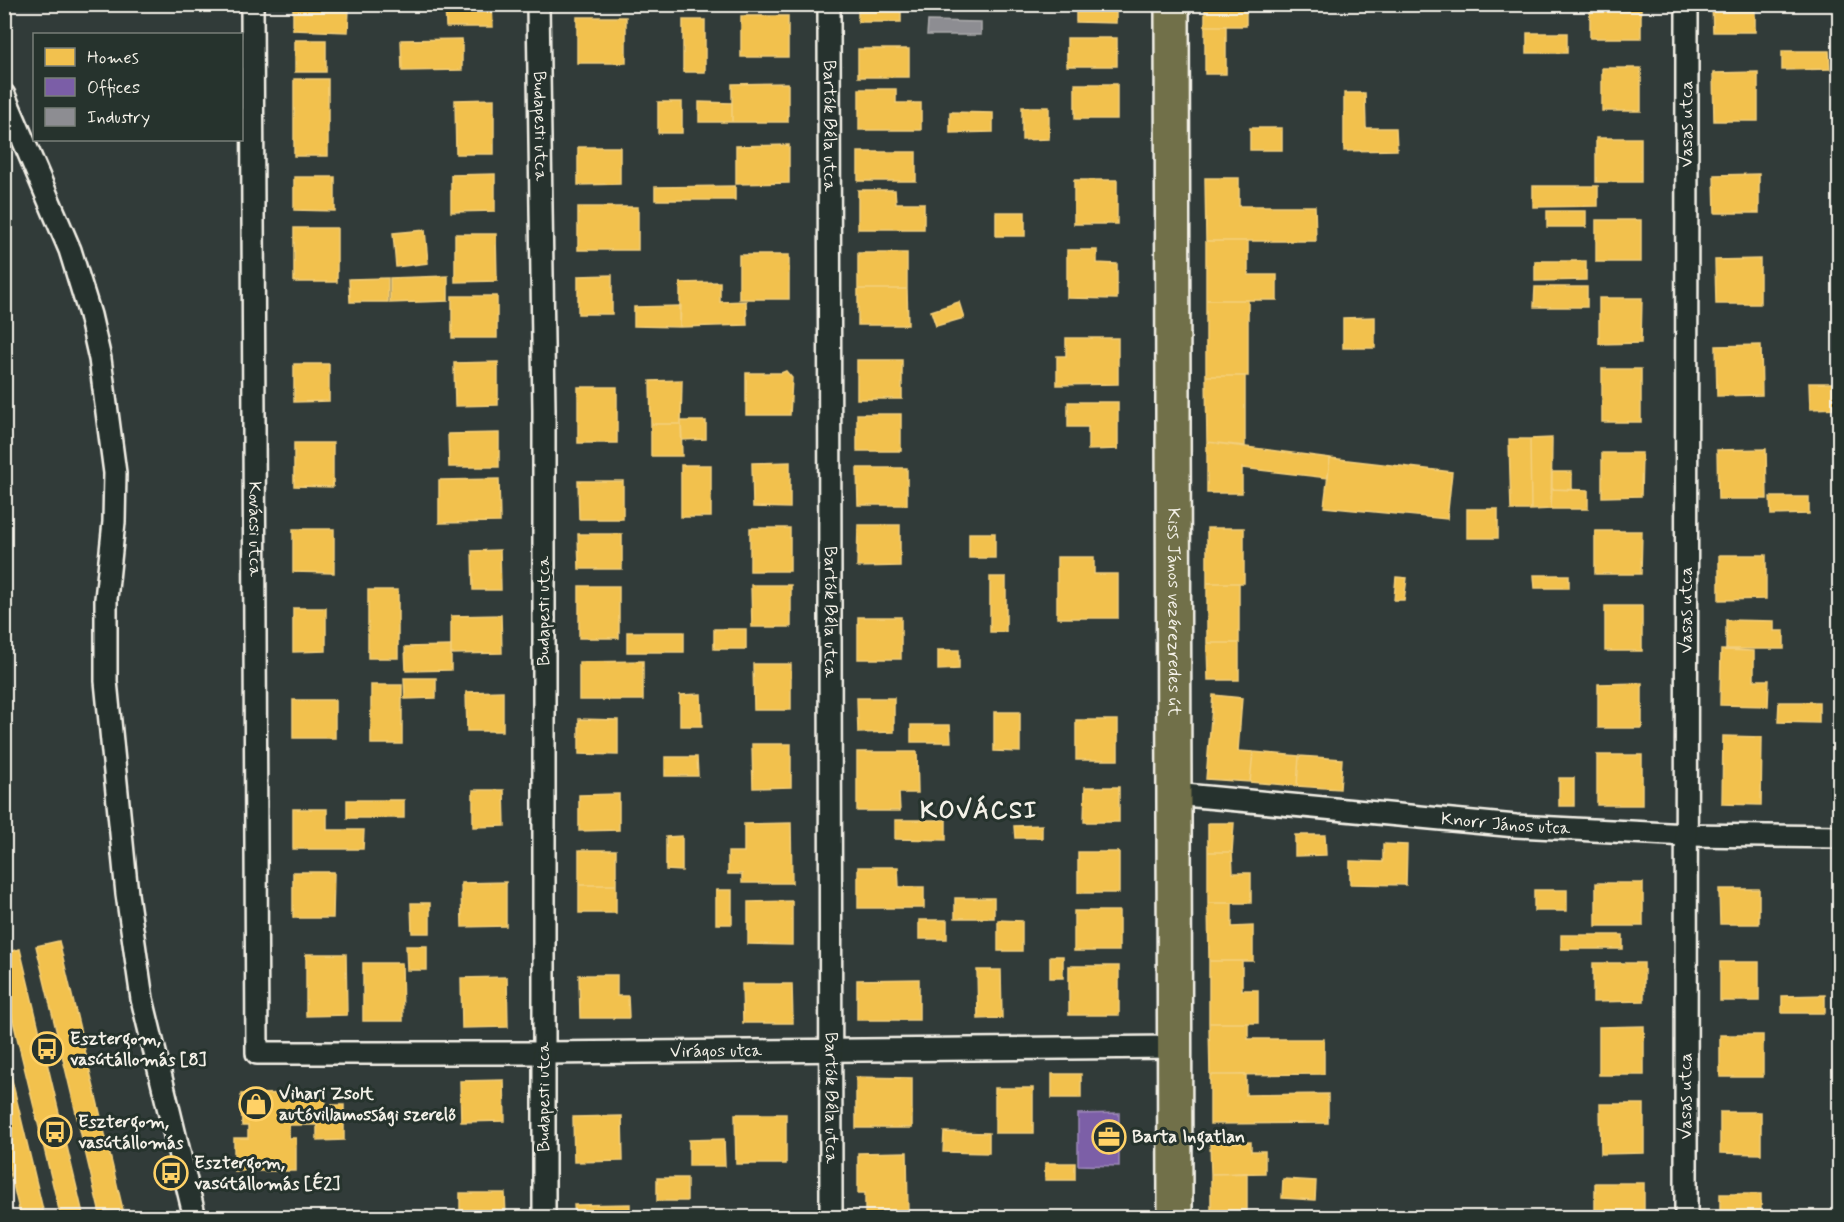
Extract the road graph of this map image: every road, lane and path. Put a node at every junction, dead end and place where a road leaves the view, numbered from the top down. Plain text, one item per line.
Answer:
1 (252, 4) edge
2 (538, 4) edge
3 (829, 4) edge
4 (1172, 4) edge
5 (1687, 4) edge
6 (4, 95) edge
7 (1174, 794) junction
8 (1687, 835) junction
9 (1839, 837) edge
10 (1174, 1047) junction
11 (830, 1049) junction
12 (257, 1053) joint
13 (543, 1053) junction
14 (195, 1218) edge
15 (544, 1218) edge
16 (831, 1218) edge
17 (1174, 1218) edge
18 (1686, 1218) edge

1 - 12 street, Kovácsi utca
2 - 13 street, Budapesti utca
3 - 11 street, Bartók Béla utca
4 - 7 main road, Kiss János vezérezredes út
5 - 8 street, Vasas utca
6 - 14 street
7 - 8 street, Knorr János utca
7 - 10 main road, Kiss János vezérezredes út
8 - 9 street, Knorr János utca
8 - 18 street, Vasas utca
10 - 11 street, Virágos utca
10 - 17 main road, Kiss János vezérezredes út
11 - 13 street, Virágos utca
11 - 16 street, Bartók Béla utca
12 - 13 street, Virágos utca
13 - 15 street, Budapesti utca

